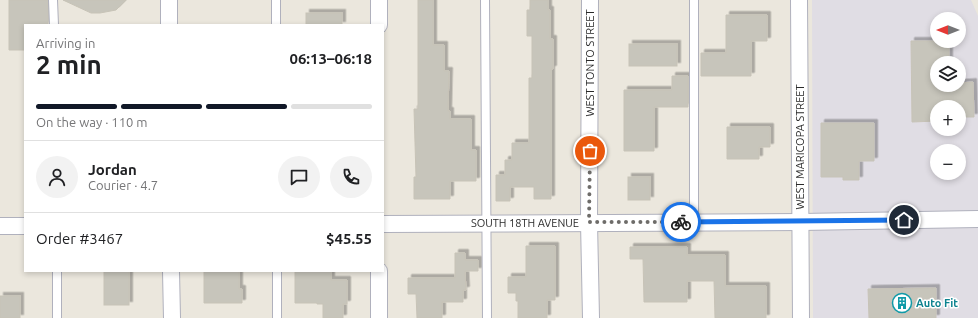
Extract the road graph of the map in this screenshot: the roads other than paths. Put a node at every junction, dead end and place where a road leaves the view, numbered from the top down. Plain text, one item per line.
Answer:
1 (53, 0) edge
2 (169, 0) edge
3 (276, 0) edge
4 (379, 0) edge
5 (485, 0) edge
6 (590, 0) edge
7 (694, 0) edge
8 (799, 0) edge
9 (54, 24) edge
10 (169, 24) edge
11 (276, 24) edge
12 (379, 24) edge
13 (978, 219) edge
14 (589, 222) junction
15 (694, 222) junction
16 (801, 222) junction
17 (487, 223) junction
18 (384, 224) edge
19 (0, 226) edge
20 (24, 226) edge
21 (57, 272) edge
22 (171, 272) edge
23 (277, 272) edge
24 (379, 272) edge
25 (57, 318) edge
26 (172, 318) edge
27 (277, 318) edge
28 (379, 318) edge
29 (487, 318) edge
30 (591, 318) edge
31 (801, 318) edge

1 - 9 lane
2 - 10 street
3 - 11 lane
4 - 12 street
5 - 17 lane
6 - 14 street, WEST TONTO STREET
7 - 15 lane
8 - 16 street, WEST MARICOPA STREET
13 - 16 street, SOUTH 18TH AVENUE
14 - 15 street, SOUTH 18TH AVENUE
14 - 17 street, SOUTH 18TH AVENUE
14 - 30 street, WEST TONTO STREET
15 - 16 street, SOUTH 18TH AVENUE
16 - 31 street, WEST MARICOPA STREET
17 - 18 street, SOUTH 18TH AVENUE
17 - 29 lane
19 - 20 street
21 - 25 lane
22 - 26 street
23 - 27 lane
24 - 28 street

